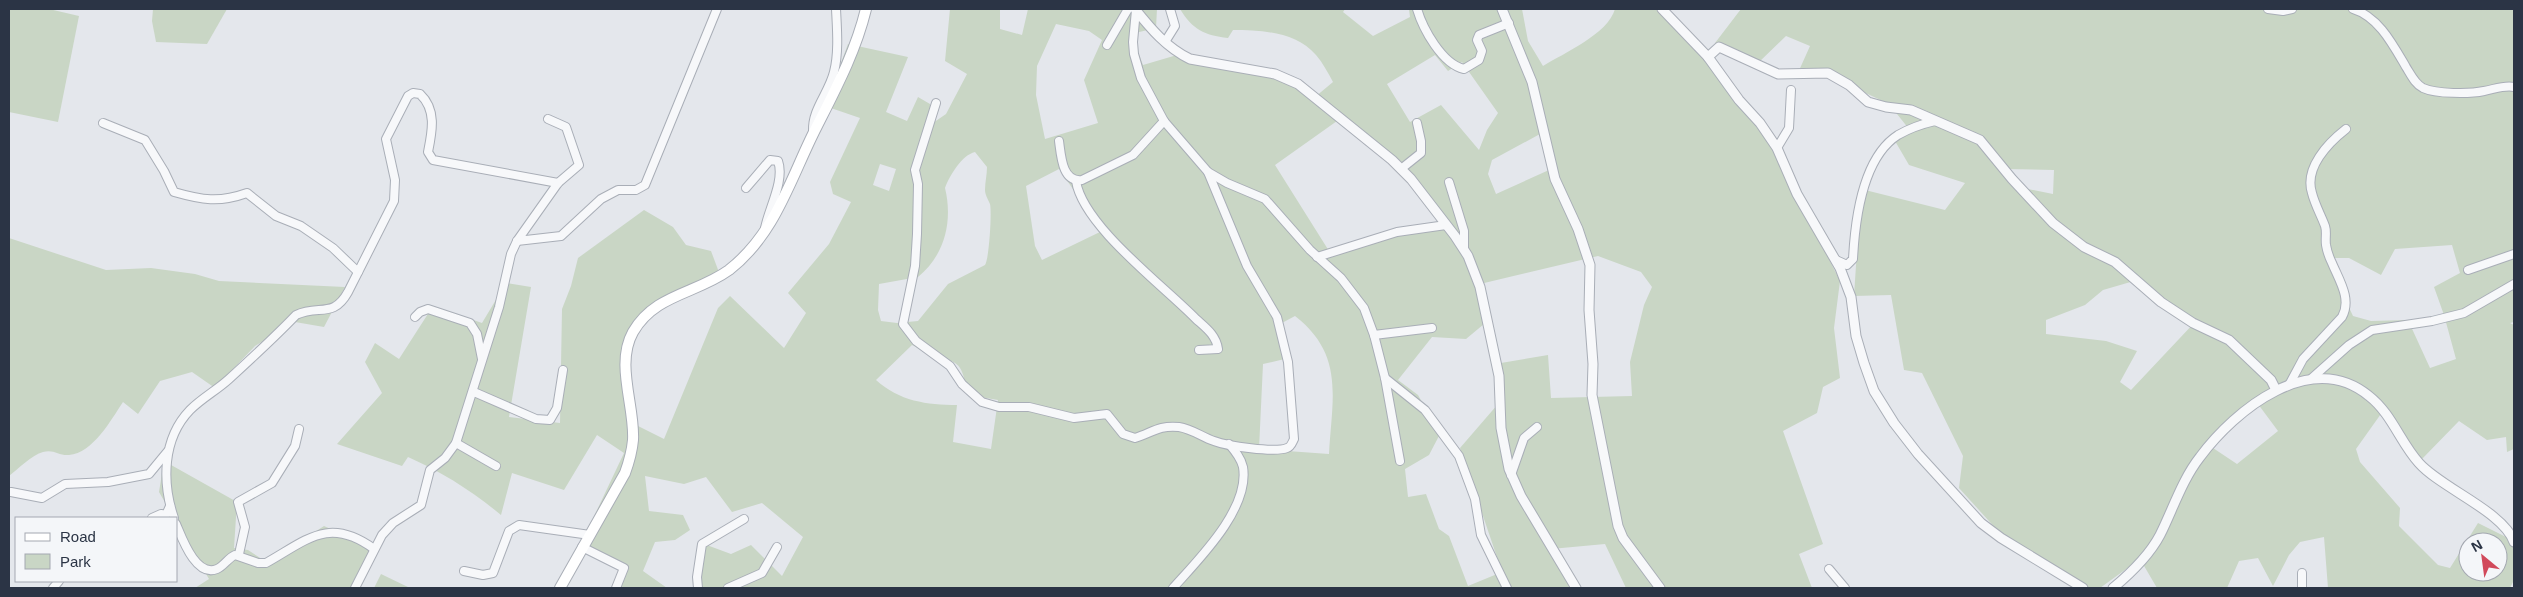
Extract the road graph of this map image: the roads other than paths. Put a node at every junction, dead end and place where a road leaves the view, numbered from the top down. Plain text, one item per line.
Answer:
1 (716, 9) edge
2 (836, 9) edge
3 (866, 9) edge
4 (1133, 9) edge
5 (1170, 9) edge
6 (1417, 9) edge
7 (1502, 9) edge
8 (1662, 9) edge
9 (2268, 9) edge
10 (2292, 9) edge
11 (2353, 9) edge
12 (1509, 23) junction
13 (1165, 42) junction
14 (1107, 45) dead end
15 (1708, 57) junction
16 (2514, 87) edge
17 (1791, 90) dead end
18 (936, 103) dead end
19 (548, 119) dead end
20 (1164, 121) junction
21 (1935, 121) junction
22 (103, 123) dead end
23 (1417, 123) dead end
24 (2346, 129) dead end
25 (814, 134) junction
26 (1059, 141) dead end
27 (1777, 148) junction
28 (1401, 169) junction
29 (1208, 172) junction
30 (1076, 181) junction
31 (1449, 182) dead end
32 (558, 183) junction
33 (746, 188) dead end
34 (1446, 224) junction
35 (762, 237) junction
36 (517, 241) junction
37 (1464, 249) junction
38 (2514, 254) edge
39 (1317, 257) junction
40 (1834, 258) junction
41 (2468, 270) dead end
42 (358, 272) junction
43 (2514, 284) edge
44 (415, 317) dead end
45 (1432, 328) dead end
46 (1374, 335) junction
47 (1199, 350) dead end
48 (483, 361) junction
49 (563, 370) dead end
50 (1385, 378) junction
51 (2312, 378) junction
52 (2289, 385) junction
53 (2276, 390) junction
54 (474, 392) junction
55 (1537, 426) dead end
56 (299, 430) dead end
57 (456, 443) junction
58 (1229, 444) junction
59 (169, 449) junction
60 (1400, 461) dead end
61 (496, 466) dead end
62 (1511, 475) junction
63 (10, 492) dead end
64 (170, 504) junction
65 (154, 517) edge
66 (174, 517) edge
67 (744, 519) dead end
68 (178, 528) edge
69 (590, 535) junction
70 (2514, 542) edge
71 (582, 547) junction
72 (777, 547) dead end
73 (374, 549) junction
74 (239, 554) junction
75 (1829, 569) dead end
76 (464, 572) dead end
77 (2302, 573) dead end
78 (1573, 586) edge
79 (354, 588) edge
80 (560, 588) edge
81 (616, 588) edge
82 (698, 588) edge
83 (728, 588) edge
84 (1173, 588) edge
85 (1507, 588) edge
86 (1660, 588) edge
87 (1845, 588) edge
88 (2083, 588) edge
89 (2113, 588) edge
90 (2302, 588) edge

1 - 36 street
2 - 25 street
3 - 25 main road
4 - 13 street
4 - 14 street
4 - 20 street
5 - 13 street
6 - 12 street
7 - 12 street
8 - 15 street
9 - 10 street
11 - 16 street
12 - 86 street
13 - 28 street
15 - 21 street
15 - 27 street
17 - 27 street
18 - 58 street
19 - 32 street
20 - 29 street
20 - 30 street
21 - 40 street
21 - 53 street
22 - 42 street
23 - 28 street
24 - 52 street
25 - 35 main road
26 - 30 street
27 - 40 street
28 - 34 street
29 - 39 street
29 - 58 street
30 - 47 street
31 - 37 street
32 - 36 street
32 - 42 street
33 - 35 street
34 - 37 street
34 - 39 street
35 - 69 main road
36 - 48 street
37 - 62 street
38 - 41 street
39 - 46 street
40 - 88 street
42 - 59 street
43 - 51 street
44 - 48 street
45 - 46 street
46 - 50 street
48 - 54 street
49 - 54 street
50 - 60 street
50 - 85 street
51 - 52 street
51 - 70 street
52 - 53 street
53 - 89 street
54 - 57 street
55 - 62 street
56 - 74 street
57 - 61 street
57 - 73 street
58 - 84 street
59 - 63 street
59 - 64 street
62 - 78 street
64 - 65 street
64 - 66 street
67 - 82 street
68 - 74 street
69 - 71 main road
69 - 76 street
71 - 80 main road
71 - 81 street
72 - 83 street
73 - 74 street
73 - 79 street
75 - 87 street
77 - 90 street

